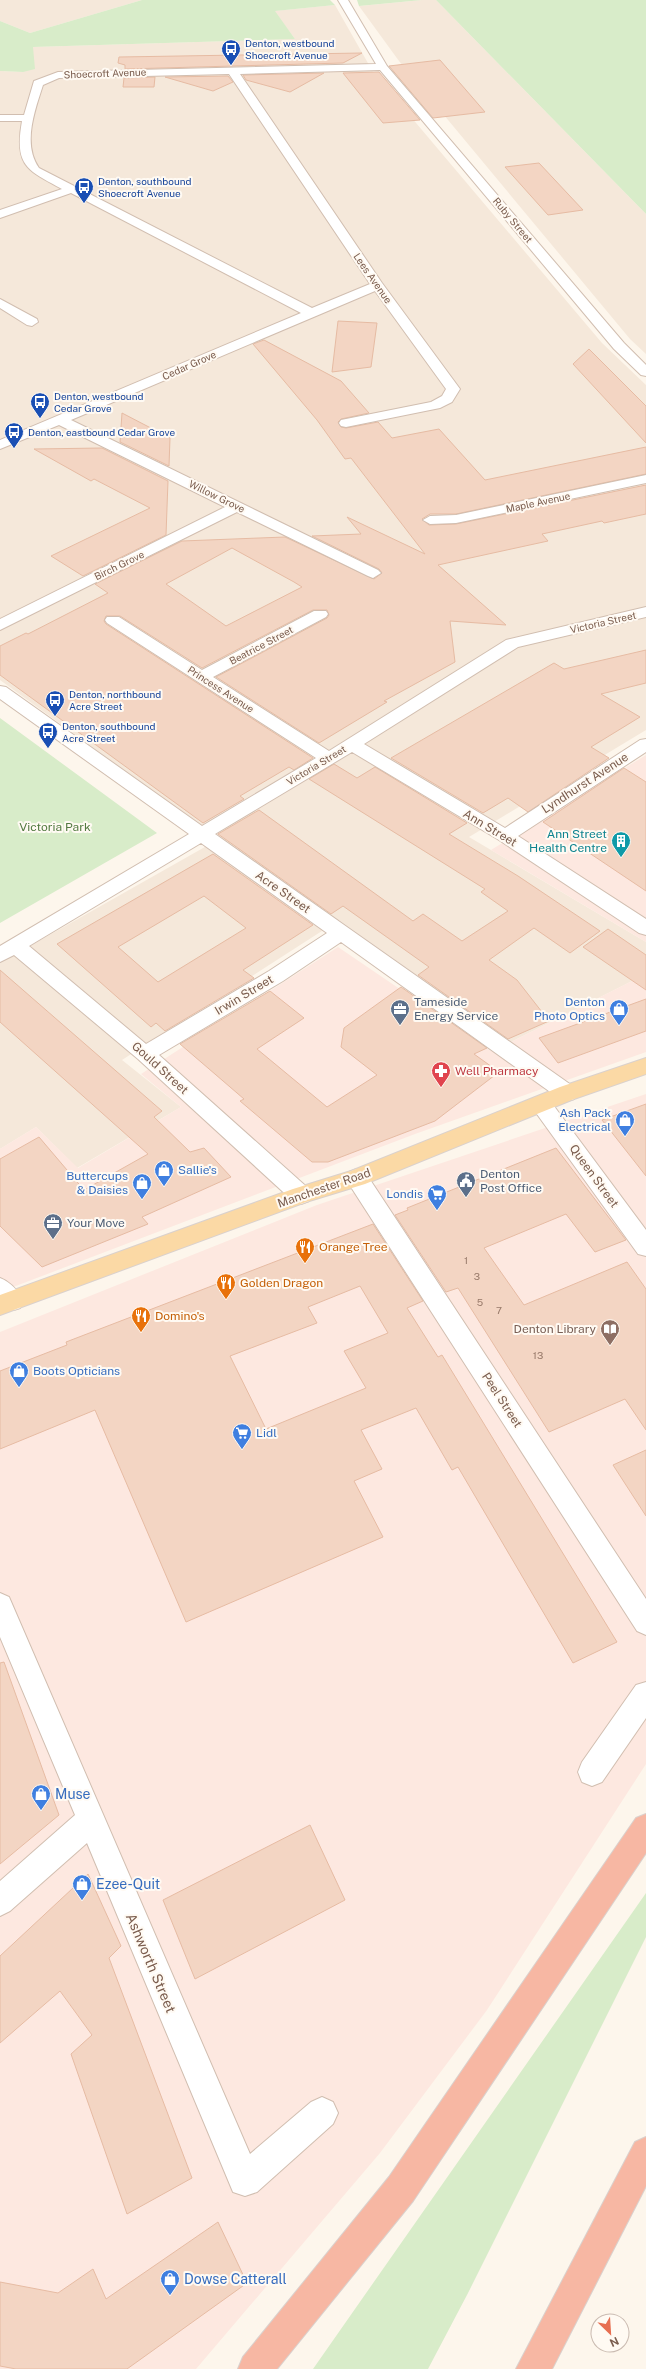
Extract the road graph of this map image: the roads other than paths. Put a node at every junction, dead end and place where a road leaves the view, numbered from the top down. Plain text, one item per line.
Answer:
1 (343, 0) edge
2 (383, 66) junction
3 (232, 70) junction
4 (0, 118) edge
5 (27, 118) junction
6 (72, 190) junction
7 (0, 214) edge
8 (377, 284) junction
9 (0, 303) edge
10 (310, 312) junction
11 (32, 322) dead end
12 (646, 372) edge
13 (60, 420) junction
14 (346, 423) dead end
15 (0, 445) edge
16 (646, 479) edge
17 (238, 506) junction
18 (430, 520) dead end
19 (373, 573) dead end
20 (646, 612) edge
21 (320, 614) dead end
22 (113, 620) dead end
23 (0, 625) edge
24 (201, 677) junction
25 (0, 691) edge
26 (352, 744) junction
27 (646, 744) edge
28 (328, 758) junction
29 (202, 834) junction
30 (505, 836) junction
31 (646, 928) edge
32 (341, 933) junction
33 (8, 950) edge
34 (145, 1054) junction
35 (646, 1066) edge
36 (567, 1093) junction
37 (541, 1104) junction
38 (357, 1178) junction
39 (301, 1195) junction
40 (646, 1247) edge
41 (4, 1298) edge
42 (1, 1612) edge
43 (646, 1622) edge
44 (646, 1695) edge
45 (592, 1772) dead end
46 (91, 1820) junction
47 (646, 1828) edge
48 (0, 1902) edge
49 (322, 2113) dead end
50 (646, 2153) edge
51 (255, 2369) edge
52 (533, 2369) edge

1 - 2 street, Ruby Street
2 - 3 street, Shoecroft Avenue
2 - 12 street, Ruby Street
3 - 5 street, Shoecroft Avenue
3 - 8 street, Lees Avenue
4 - 5 street
5 - 6 street, Shoecroft Avenue
6 - 7 street
6 - 10 street, Shoecroft Avenue
8 - 10 street, Cedar Grove
8 - 14 street, Lees Avenue
9 - 11 street
10 - 13 street, Cedar Grove
13 - 15 street, Cedar Grove
13 - 17 street, Willow Grove
16 - 18 street, Maple Avenue
17 - 19 street, Willow Grove
17 - 23 street, Birch Grove
20 - 26 street, Victoria Street
21 - 24 street, Beatrice Street
22 - 24 street, Princess Avenue
24 - 28 street, Princess Avenue
25 - 29 street, Acre Street
26 - 28 street, Victoria Street
26 - 30 street, Ann Street
27 - 30 street, Lyndhurst Avenue
28 - 29 street, Victoria Street
29 - 32 street, Acre Street
29 - 33 street, Victoria Street
30 - 31 street, Ann Street
32 - 34 street, Irwin Street
32 - 36 street, Acre Street
33 - 34 street, Gould Street
34 - 39 street, Gould Street
35 - 36 main road, Manchester Road
36 - 37 main road, Manchester Road
37 - 38 main road, Manchester Road
37 - 40 street, Queen Street
38 - 39 main road, Manchester Road
38 - 43 street, Peel Street
39 - 41 main road, Manchester Road
42 - 46 street, Ashworth Street
44 - 45 street
46 - 48 street
46 - 49 street, Ashworth Street
47 - 51 highway
50 - 52 highway

